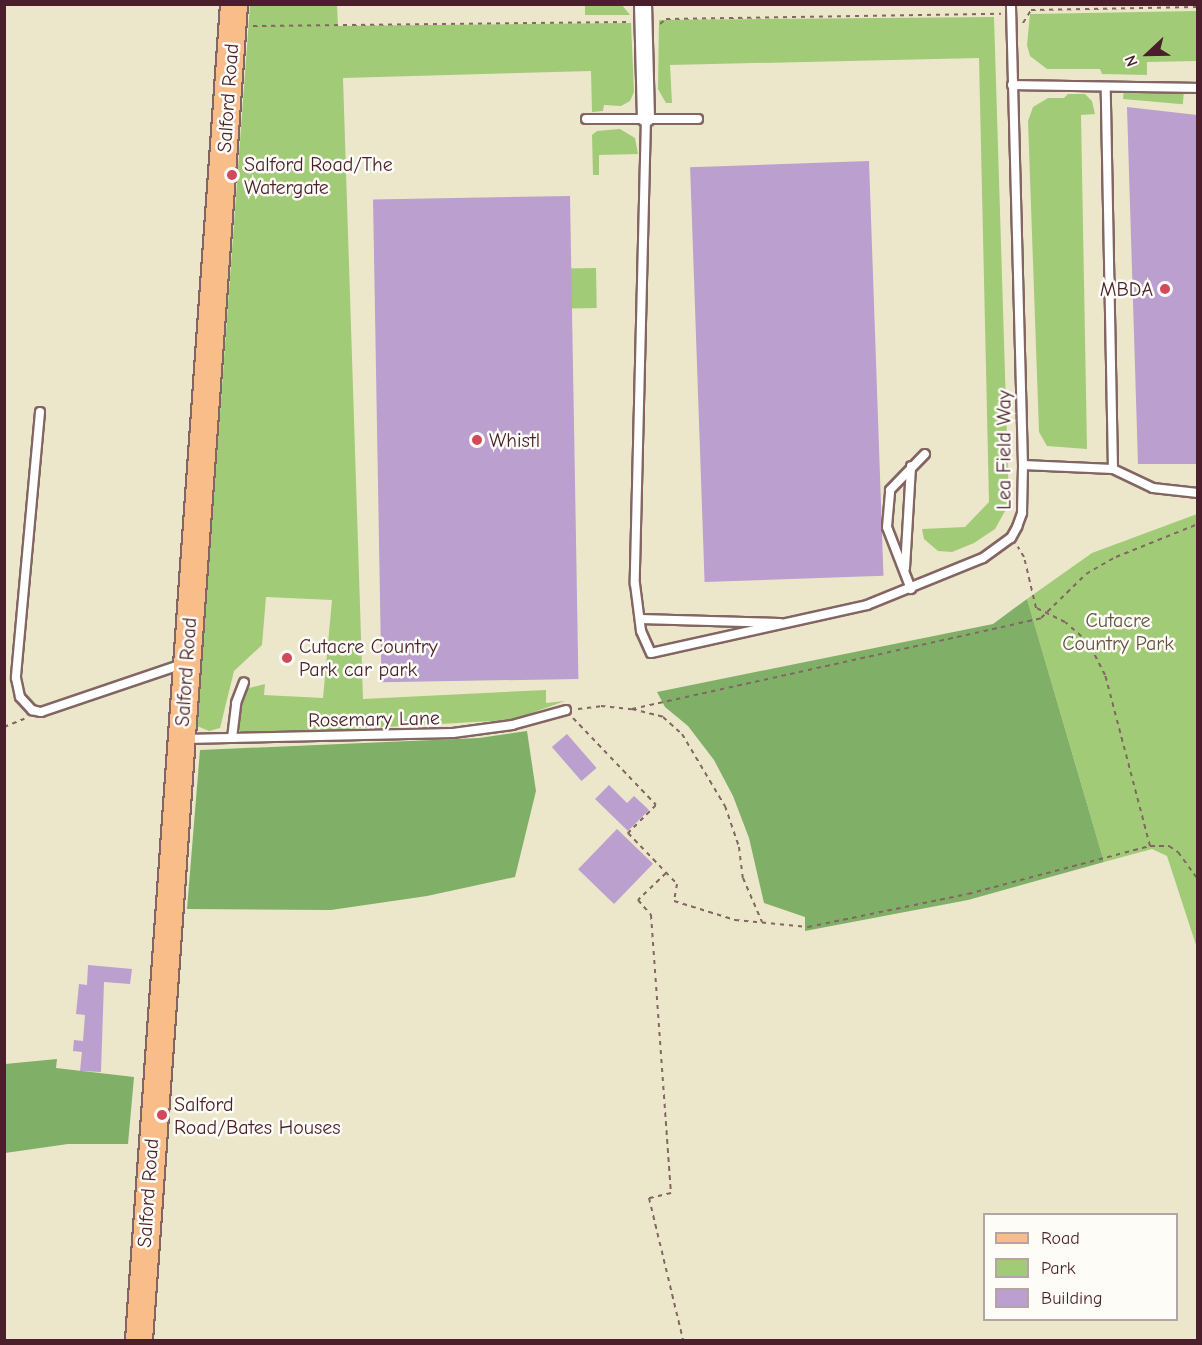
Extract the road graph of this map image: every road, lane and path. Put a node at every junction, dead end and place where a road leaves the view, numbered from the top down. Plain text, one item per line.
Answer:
1 (643, 4) edge
2 (1011, 4) edge
3 (1197, 7) edge
4 (233, 16) edge
5 (1012, 24) junction
6 (644, 25) junction
7 (1012, 85) junction
8 (1197, 88) edge
9 (1106, 89) junction
10 (646, 118) junction
11 (586, 119) dead end
12 (698, 119) dead end
13 (40, 411) dead end
14 (925, 454) dead end
15 (1023, 465) junction
16 (911, 466) junction
17 (1113, 469) junction
18 (1197, 493) edge
19 (1197, 524) edge
20 (1011, 537) junction
21 (905, 573) junction
22 (911, 589) junction
23 (1048, 614) junction
24 (640, 619) junction
25 (795, 623) junction
26 (186, 663) junction
27 (244, 682) dead end
28 (632, 709) junction
29 (566, 710) junction
30 (41, 712) junction
31 (4, 727) edge
32 (232, 738) junction
33 (181, 739) junction
34 (1149, 846) junction
35 (666, 873) junction
36 (1197, 880) edge
37 (762, 922) junction
38 (139, 1341) edge
39 (683, 1341) edge

1 - 6 street
2 - 5 lane, Lea Field Way
3 - 5 path
4 - 6 path
4 - 26 main road, Salford Road
5 - 6 path
5 - 7 lane, Lea Field Way
6 - 10 street
7 - 9 lane
7 - 15 lane, Lea Field Way
8 - 9 lane
9 - 17 lane
10 - 11 lane
10 - 12 lane
10 - 24 lane
13 - 30 lane
14 - 16 lane
15 - 17 lane
15 - 20 lane, Lea Field Way
16 - 21 lane
16 - 21 lane
17 - 18 lane
19 - 23 path
20 - 22 lane, Lea Field Way
20 - 23 path
21 - 22 lane
22 - 25 lane, Lea Field Way
23 - 28 path
23 - 34 path
24 - 25 lane
24 - 25 lane, Lea Field Way
26 - 30 lane
26 - 33 main road, Salford Road
27 - 32 lane
28 - 29 path
28 - 37 path
29 - 32 lane, Rosemary Lane
29 - 35 path
30 - 31 path
32 - 33 lane, Rosemary Lane
33 - 38 main road, Salford Road
34 - 36 path
34 - 37 path
35 - 37 path
35 - 39 path

